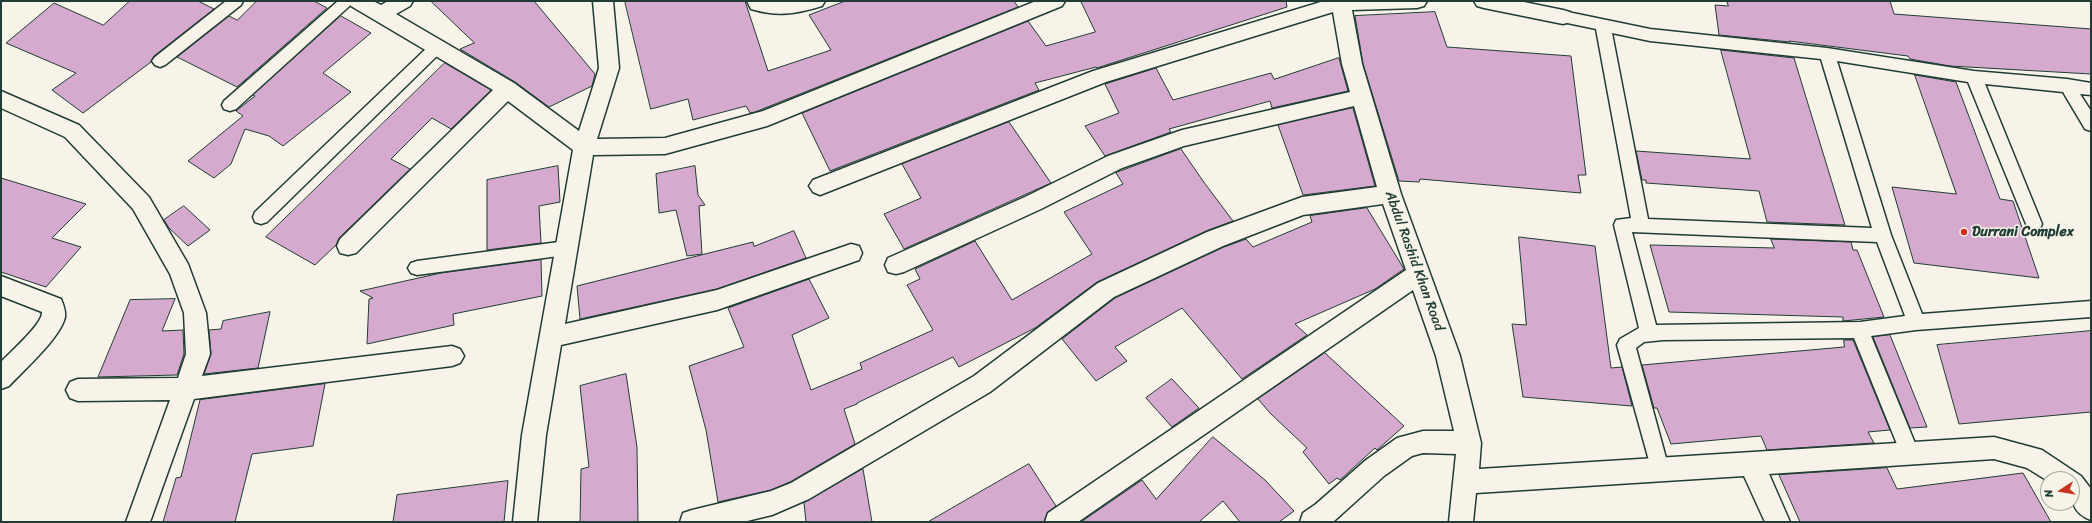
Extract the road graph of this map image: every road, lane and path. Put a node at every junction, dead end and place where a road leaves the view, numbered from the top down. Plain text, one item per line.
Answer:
1 (236, 1) edge
2 (348, 1) edge
3 (358, 1) edge
4 (402, 1) edge
5 (602, 1) edge
6 (756, 1) edge
7 (815, 1) edge
8 (1055, 1) edge
9 (1417, 1) edge
10 (1484, 1) edge
11 (1341, 2) edge
12 (1503, 2) edge
13 (382, 14) junction
14 (1562, 17) joint
15 (1603, 25) junction
16 (437, 47) junction
17 (1827, 54) junction
18 (160, 61) dead end
19 (1974, 77) junction
20 (2067, 85) junction
21 (2091, 89) edge
22 (507, 90) junction
23 (1361, 97) junction
24 (1, 98) edge
25 (230, 105) dead end
26 (2091, 125) edge
27 (584, 147) junction
28 (820, 186) dead end
29 (1390, 194) junction
30 (261, 217) dead end
31 (2034, 224) dead end
32 (1641, 226) junction
33 (1883, 235) junction
34 (348, 246) dead end
35 (566, 248) junction
36 (851, 253) dead end
37 (896, 265) dead end
38 (417, 268) dead end
39 (1418, 274) junction
40 (1, 286) edge
41 (2091, 309) edge
42 (1916, 322) junction
43 (1860, 330) junction
44 (1649, 334) junction
45 (550, 338) junction
46 (452, 356) dead end
47 (1, 378) edge
48 (185, 389) junction
49 (78, 390) dead end
50 (1469, 443) junction
51 (1910, 453) junction
52 (1751, 463) junction
53 (1660, 469) junction
54 (2053, 471) edge
55 (1465, 482) junction
56 (2080, 494) edge
57 (2091, 508) edge
58 (138, 522) edge
59 (525, 522) edge
60 (692, 522) edge
61 (1057, 522) edge
62 (1312, 522) edge
63 (1461, 522) edge
64 (1778, 522) edge

1 - 18 lane
2 - 25 lane
3 - 13 street
4 - 13 street
5 - 27 street
6 - 7 street
8 - 27 street
9 - 11 street
10 - 12 street
11 - 23 street, Abdul Rashid Khan Road
11 - 28 street
12 - 14 street
13 - 16 street
14 - 15 lane
15 - 17 lane
15 - 32 lane
16 - 22 street
16 - 30 lane
17 - 19 lane
17 - 33 lane
19 - 20 lane
19 - 31 lane
20 - 21 lane
20 - 26 lane
22 - 27 street
22 - 34 street
23 - 29 street, Abdul Rashid Khan Road
23 - 37 street
24 - 48 street
27 - 35 street
29 - 39 street, Abdul Rashid Khan Road
29 - 60 street
32 - 33 lane
32 - 44 lane
33 - 42 lane
35 - 38 lane
35 - 45 street
36 - 45 street
39 - 50 street, Abdul Rashid Khan Road
39 - 61 street
40 - 47 street
41 - 42 lane
42 - 43 lane
43 - 44 lane
43 - 51 lane
44 - 53 lane
45 - 59 street
46 - 48 street
48 - 49 street
48 - 58 street
50 - 55 street, Abdul Rashid Khan Road
50 - 62 street
51 - 52 street
51 - 54 street
52 - 53 street
52 - 64 street
53 - 55 street
55 - 63 street, Abdul Rashid Khan Road
56 - 57 street

